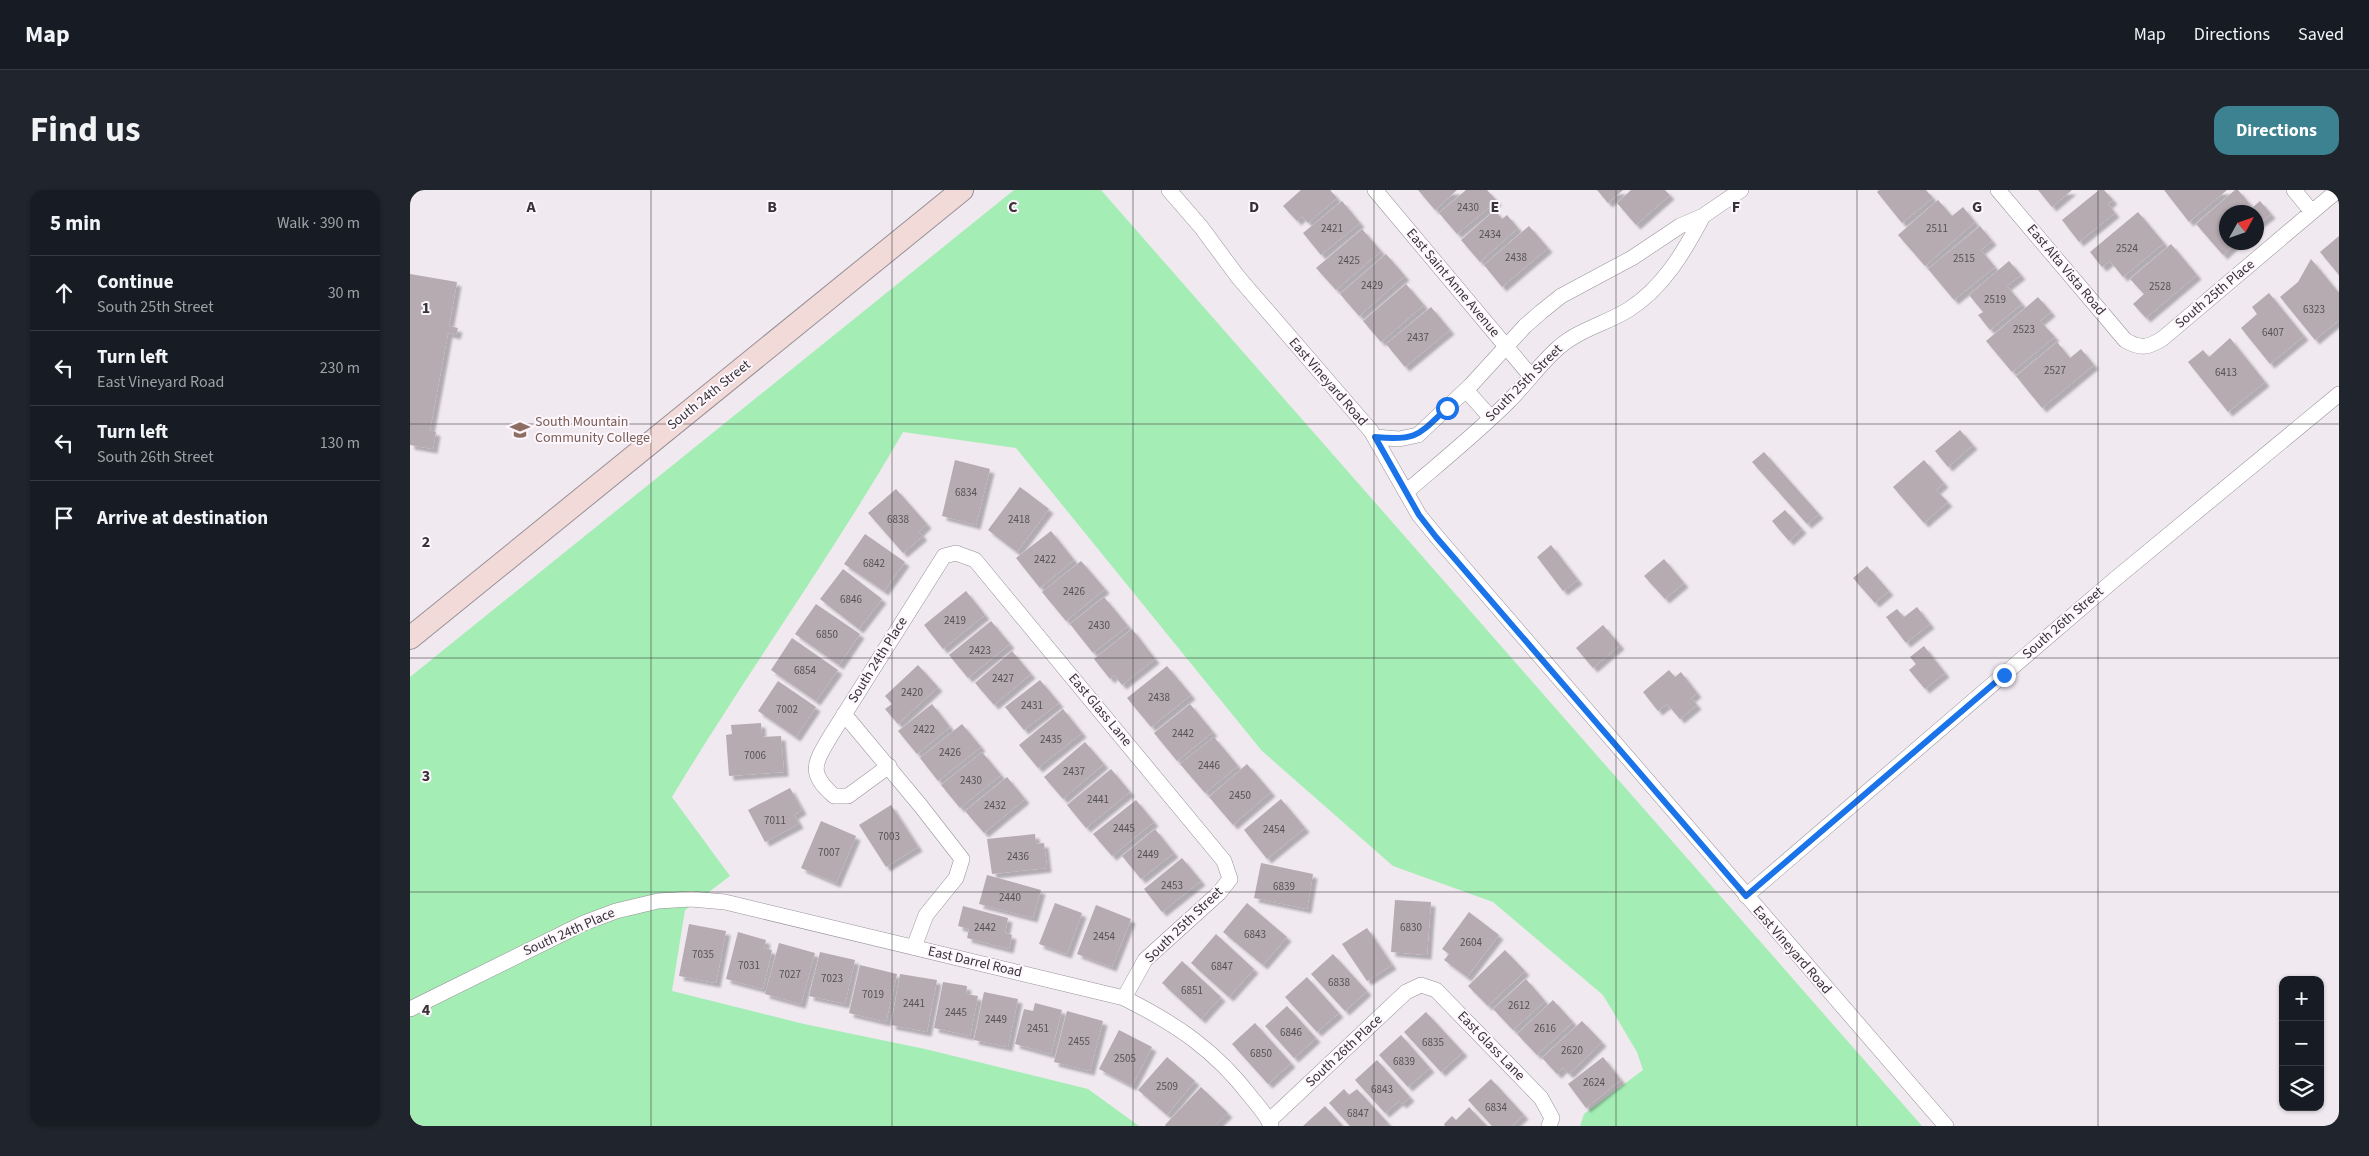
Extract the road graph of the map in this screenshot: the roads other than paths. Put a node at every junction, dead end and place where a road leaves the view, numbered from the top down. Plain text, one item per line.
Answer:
1 (962, 190) edge
2 (1169, 190) edge
3 (1376, 190) edge
4 (1741, 190) edge
5 (1998, 190) edge
6 (2294, 190) edge
7 (2338, 190) edge
8 (1724, 195) edge
9 (2312, 212) junction
10 (1703, 216) junction
11 (2136, 346) joint
12 (1507, 347) junction
13 (1530, 375) junction
14 (1466, 390) junction
15 (2339, 394) edge
16 (1491, 418) junction
17 (1375, 437) junction
18 (1406, 492) junction
19 (956, 553) joint
20 (410, 638) edge
21 (844, 714) junction
22 (889, 766) junction
23 (1230, 879) joint
24 (1746, 896) junction
25 (914, 948) junction
26 (1421, 985) joint
27 (1124, 998) junction
28 (410, 1009) edge
29 (1551, 1122) edge
30 (1270, 1123) edge
31 (1946, 1126) edge

1 - 20 main road, South 24th Street
2 - 17 street, East Vineyard Road
3 - 12 street, East Saint Anne Avenue
4 - 8 street, South 25th Street
5 - 11 street, East Alta Vista Road
6 - 9 street
7 - 9 street
8 - 10 street, South 25th Street
9 - 11 street, South 25th Place
10 - 12 street, South 25th Street
10 - 13 street, South 25th Street
12 - 13 street, East Saint Anne Avenue
12 - 14 street, South 25th Street
13 - 16 street, South 25th Street
14 - 16 street
14 - 17 street, South 25th Street
15 - 24 street, South 26th Street
16 - 18 street, South 25th Street
17 - 18 street, East Vineyard Road
18 - 24 street, East Vineyard Road
19 - 21 street, South 24th Place
19 - 23 street, East Glass Lane
21 - 22 street, East Darrel Road
21 - 22 street, South 24th Place
22 - 25 street, East Darrel Road
23 - 27 street, South 25th Street
24 - 31 street, East Vineyard Road
25 - 27 street, East Darrel Road
25 - 28 street, South 24th Place
26 - 29 street, East Glass Lane
26 - 30 street, South 26th Place
27 - 30 street, East Darrel Road

